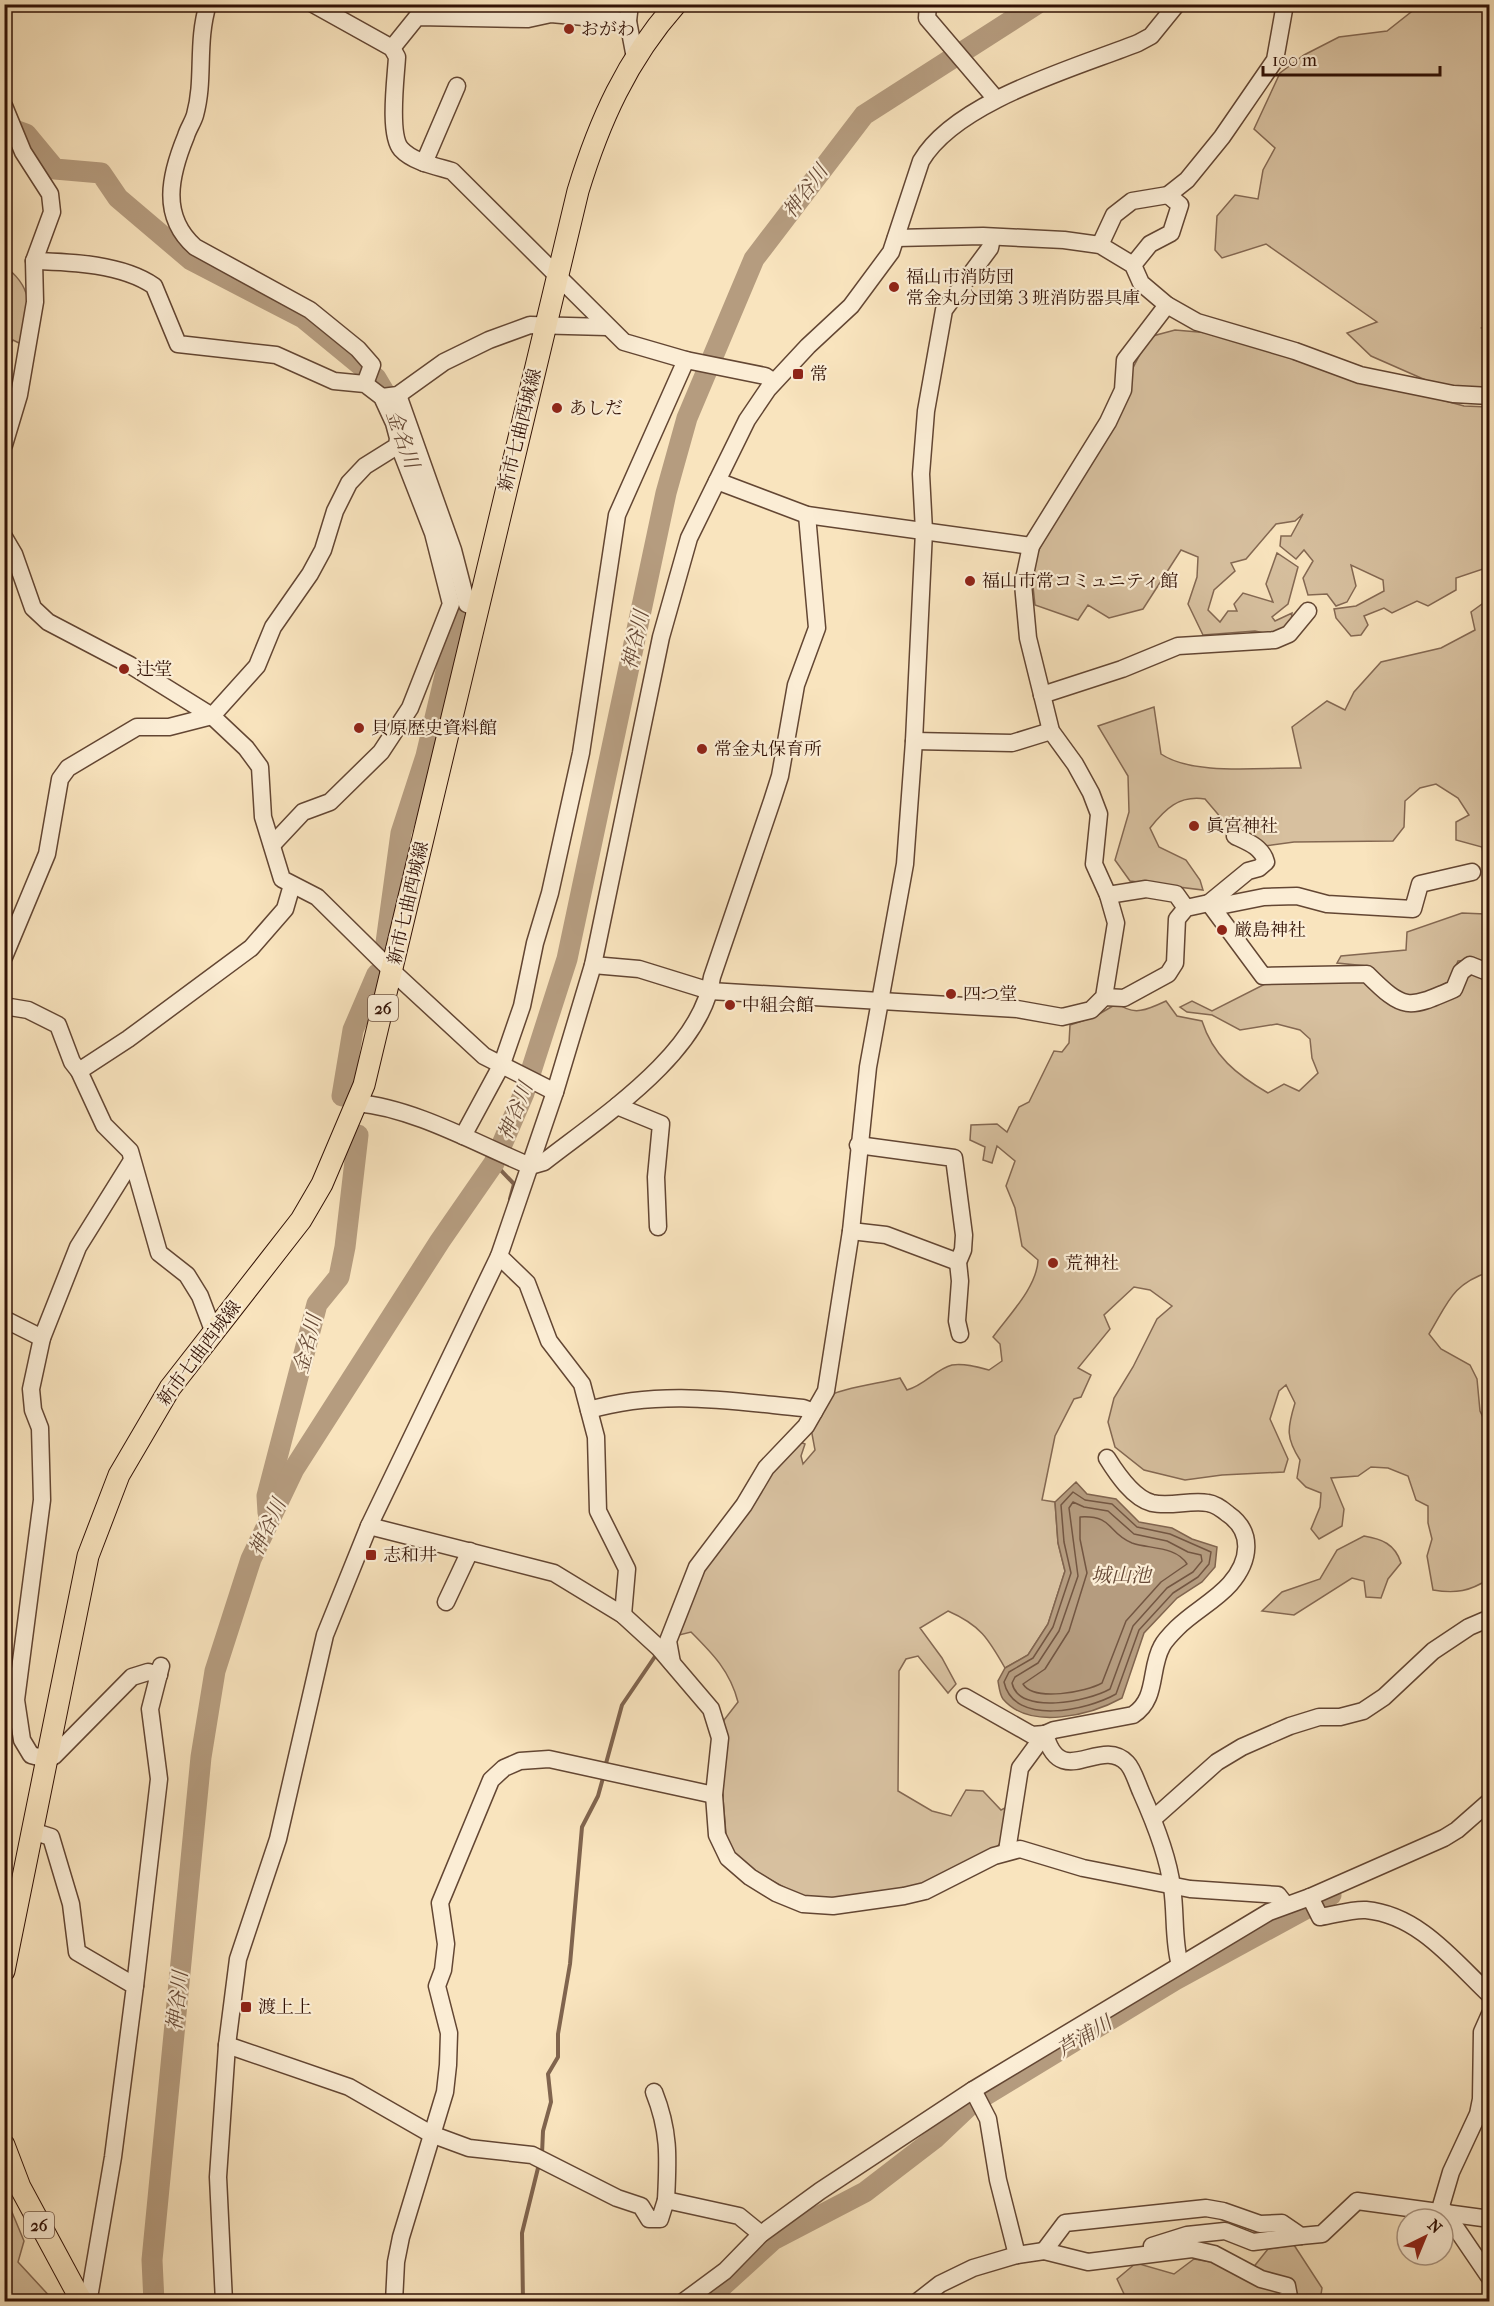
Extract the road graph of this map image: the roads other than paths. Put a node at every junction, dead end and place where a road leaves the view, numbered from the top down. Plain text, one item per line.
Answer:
1 (208, 4) edge
2 (313, 4) edge
3 (676, 4) edge
4 (928, 4) edge
5 (1177, 4) edge
6 (1285, 4) edge
7 (528, 11) edge
8 (629, 13) edge
9 (392, 48) junction
10 (635, 58) junction
11 (457, 86) dead end
12 (996, 99) junction
13 (4, 106) edge
14 (424, 163) junction
15 (1168, 195) junction
16 (896, 238) junction
17 (992, 238) junction
18 (1100, 246) junction
19 (34, 261) junction
20 (1132, 265) junction
21 (557, 275) junction
22 (1167, 305) junction
23 (607, 327) junction
24 (545, 328) junction
25 (686, 360) junction
26 (774, 382) junction
27 (365, 384) junction
28 (390, 396) junction
29 (1490, 396) edge
30 (4, 445) edge
31 (397, 446) junction
32 (717, 481) junction
33 (807, 515) junction
34 (924, 531) junction
35 (4, 537) edge
36 (1031, 546) junction
37 (9, 554) edge
38 (477, 608) junction
39 (1308, 610) dead end
40 (1042, 695) junction
41 (212, 716) junction
42 (1051, 731) junction
43 (914, 741) junction
44 (1235, 836) dead end
45 (272, 845) junction
46 (1472, 872) dead end
47 (292, 885) junction
48 (1108, 895) junction
49 (1209, 903) junction
50 (1186, 908) junction
51 (4, 957) edge
52 (593, 965) junction
53 (392, 971) junction
54 (1490, 973) edge
55 (710, 991) junction
56 (1104, 997) junction
57 (878, 1003) junction
58 (4, 1006) edge
59 (502, 1064) junction
60 (79, 1071) junction
61 (555, 1092) junction
62 (357, 1103) junction
63 (617, 1106) junction
64 (463, 1136) junction
65 (858, 1145) junction
66 (132, 1162) junction
67 (527, 1165) junction
68 (658, 1227) dead end
69 (851, 1231) junction
70 (499, 1256) junction
71 (958, 1263) junction
72 (4, 1319) edge
73 (214, 1333) junction
74 (960, 1334) dead end
75 (42, 1338) junction
76 (589, 1410) junction
77 (814, 1412) junction
78 (1107, 1458) dead end
79 (369, 1526) junction
80 (470, 1551) junction
81 (446, 1602) dead end
82 (623, 1615) junction
83 (1490, 1618) edge
84 (672, 1662) junction
85 (965, 1697) dead end
86 (1045, 1734) junction
87 (46, 1759) junction
88 (714, 1795) junction
89 (1490, 1802) edge
90 (1153, 1819) junction
91 (32, 1831) junction
92 (1008, 1851) junction
93 (1172, 1886) junction
94 (1285, 1904) junction
95 (1313, 1904) junction
96 (1180, 1965) junction
97 (4, 1971) edge
98 (135, 1986) junction
99 (1490, 1995) edge
100 (1490, 2014) edge
101 (227, 2044) junction
102 (654, 2092) dead end
103 (977, 2097) junction
104 (431, 2134) junction
105 (4, 2145) edge
106 (666, 2200) junction
107 (1398, 2207) edge
108 (1442, 2207) edge
109 (1455, 2215) edge
110 (1490, 2218) edge
111 (1455, 2227) edge
112 (762, 2234) junction
113 (1301, 2236) junction
114 (1044, 2252) junction
115 (1017, 2255) junction
116 (1111, 2260) junction
117 (1490, 2278) edge
118 (81, 2300) edge
119 (224, 2301) edge
120 (394, 2301) edge
121 (683, 2301) edge
122 (917, 2301) edge
123 (1290, 2301) edge

1 - 27 street
2 - 9 street
3 - 10 main road, 新市七曲西城線 / 26
4 - 12 street
5 - 12 street
6 - 15 street
7 - 8 street
7 - 9 street
8 - 10 street
9 - 14 street
10 - 21 main road, 新市七曲西城線 / 26
11 - 14 street
12 - 16 street
13 - 19 street
14 - 21 street
15 - 18 street
15 - 20 street
16 - 17 street
16 - 26 street
17 - 18 street
17 - 34 street
18 - 20 street
19 - 27 street
19 - 30 street
20 - 22 street
21 - 23 street
21 - 24 main road, 新市七曲西城線 / 26
22 - 29 street
22 - 36 street
23 - 24 street
23 - 25 street
24 - 28 street
24 - 38 main road, 新市七曲西城線 / 26
25 - 26 street
25 - 59 street
26 - 32 street
27 - 28 street
28 - 31 street
28 - 38 street
31 - 41 street
31 - 45 street
32 - 33 street
32 - 52 street
33 - 34 street
33 - 55 street
34 - 36 street
34 - 43 street
35 - 37 street
36 - 40 street
37 - 41 street
38 - 53 main road, 新市七曲西城線 / 26
39 - 40 street
40 - 42 street
41 - 45 street
41 - 51 street
42 - 43 street
42 - 48 street
43 - 57 street
44 - 49 street
45 - 47 street
46 - 49 street
47 - 53 street
47 - 60 street
48 - 50 street
48 - 56 street
49 - 50 street
49 - 54 street
50 - 56 street
52 - 55 street
52 - 61 street
53 - 59 street
53 - 62 main road, 新市七曲西城線 / 26
55 - 57 street
55 - 63 street
56 - 57 street
57 - 65 street
58 - 60 street
59 - 61 street
59 - 64 street
60 - 66 street
61 - 67 street
62 - 64 street
62 - 73 main road, 新市七曲西城線 / 26
63 - 67 street
63 - 68 street
64 - 67 street
65 - 69 street
65 - 71 street
66 - 73 street
66 - 75 street
67 - 70 street
69 - 71 street
69 - 77 street
70 - 76 street
70 - 79 street
71 - 74 street
72 - 75 street
73 - 87 main road, 新市七曲西城線 / 26
75 - 87 street
76 - 77 street
76 - 82 street
77 - 84 street
78 - 86 street
79 - 80 street
79 - 101 street
80 - 81 street
80 - 82 street
82 - 84 street
83 - 90 street
84 - 88 street
85 - 86 street
86 - 90 street
86 - 92 street
87 - 91 main road, 新市七曲西城線 / 26
87 - 98 street
88 - 92 street
88 - 104 street
89 - 95 street
90 - 93 street
91 - 97 main road, 新市七曲西城線 / 26
91 - 98 street
92 - 93 street
93 - 94 street
93 - 96 street
94 - 95 street
94 - 96 street
95 - 99 street
96 - 103 street
98 - 118 street
100 - 108 street
101 - 104 street
101 - 119 street
102 - 106 street
103 - 112 street
103 - 115 street
104 - 106 street
104 - 120 street
105 - 118 main road, 26
106 - 112 street
107 - 113 street
109 - 110 street
111 - 117 street
112 - 121 street
113 - 114 street
113 - 116 street
114 - 115 street
114 - 116 street
115 - 122 street
116 - 123 street

